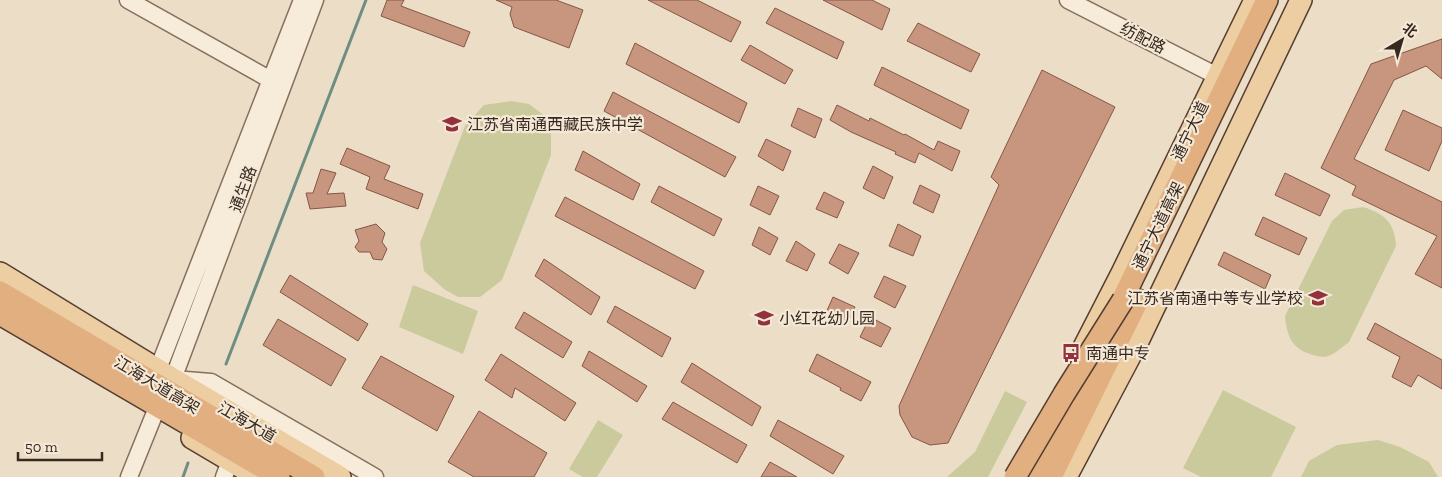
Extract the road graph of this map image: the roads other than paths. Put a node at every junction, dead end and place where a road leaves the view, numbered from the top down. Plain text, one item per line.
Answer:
1 (128, 0) edge
2 (302, 0) edge
3 (315, 0) edge
4 (1068, 0) edge
5 (1255, 0) edge
6 (1267, 0) edge
7 (1283, 0) edge
8 (1301, 0) edge
9 (1217, 76) junction
10 (276, 83) junction
11 (0, 273) edge
12 (0, 292) edge
13 (1122, 300) junction
14 (0, 314) edge
15 (0, 326) edge
16 (1120, 338) junction
17 (165, 374) junction
18 (154, 416) junction
19 (243, 436) junction
20 (227, 469) edge
21 (129, 477) edge
22 (258, 477) edge
23 (279, 477) edge
24 (314, 477) edge
25 (322, 477) edge
26 (340, 477) edge
27 (375, 477) edge
28 (1016, 477) edge
29 (1034, 477) edge
30 (1051, 477) edge
31 (1061, 477) edge
32 (1066, 477) edge

1 - 10 street
2 - 10 street, 通生路
3 - 10 street, 通生路
4 - 9 street, 纺配路
5 - 9 main road, 通宁大道
6 - 13 highway, 通宁大道高架
7 - 16 highway, 通宁大道高架
8 - 32 main road
9 - 28 main road, 通宁大道
10 - 17 street, 通生路
11 - 17 main road, 江海大道
12 - 19 highway, 江海大道高架
13 - 28 highway, bridge
13 - 29 highway, 通宁大道高架, bridge
14 - 23 highway, 江海大道高架
15 - 18 main road
16 - 30 highway, 通宁大道高架
16 - 31 highway
17 - 26 main road, 江海大道
17 - 27 street
18 - 20 main road
18 - 21 street
19 - 24 highway, 江海大道高架
19 - 25 highway
20 - 22 main road

